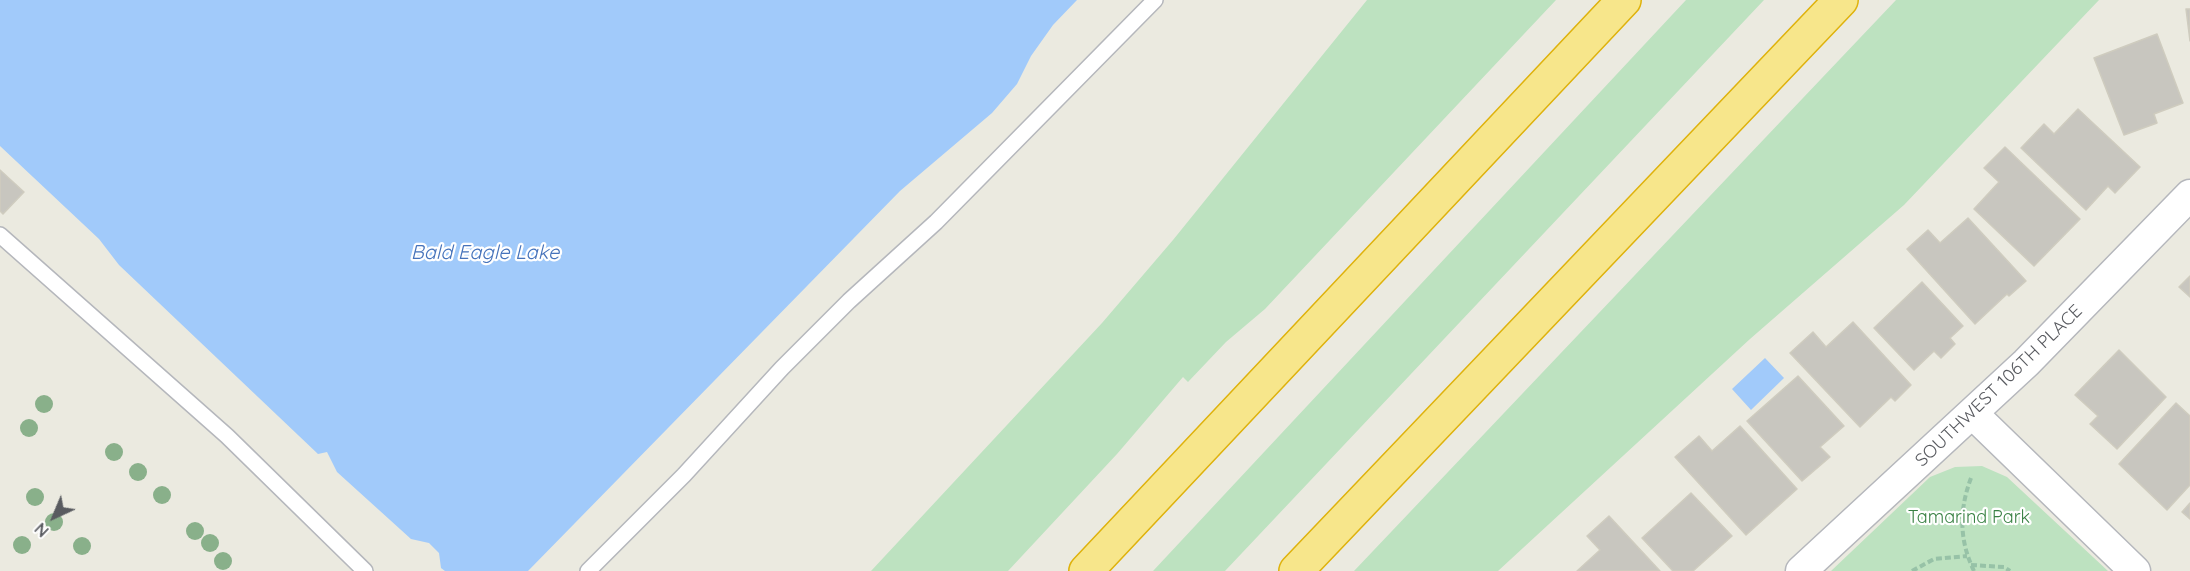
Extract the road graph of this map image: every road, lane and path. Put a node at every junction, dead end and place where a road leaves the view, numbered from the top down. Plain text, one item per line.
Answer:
1 (1155, 0) edge
2 (1624, 0) edge
3 (1840, 0) edge
4 (2190, 195) edge
5 (0, 235) edge
6 (1973, 414) junction
7 (1971, 478) dead end
8 (1967, 556) junction
9 (1971, 565) junction
10 (365, 571) edge
11 (588, 571) edge
12 (1086, 571) edge
13 (1296, 571) edge
14 (1801, 571) edge
15 (1912, 571) edge
16 (1974, 571) edge
17 (2010, 571) edge
18 (2135, 571) edge

1 - 11 lane
2 - 12 highway
3 - 13 highway
4 - 6 street, SOUTHWEST 106TH PLACE
5 - 10 lane
6 - 14 street, SOUTHWEST 106TH PLACE
6 - 18 street
7 - 8 path
8 - 9 path
8 - 15 path
9 - 16 path
9 - 17 path

